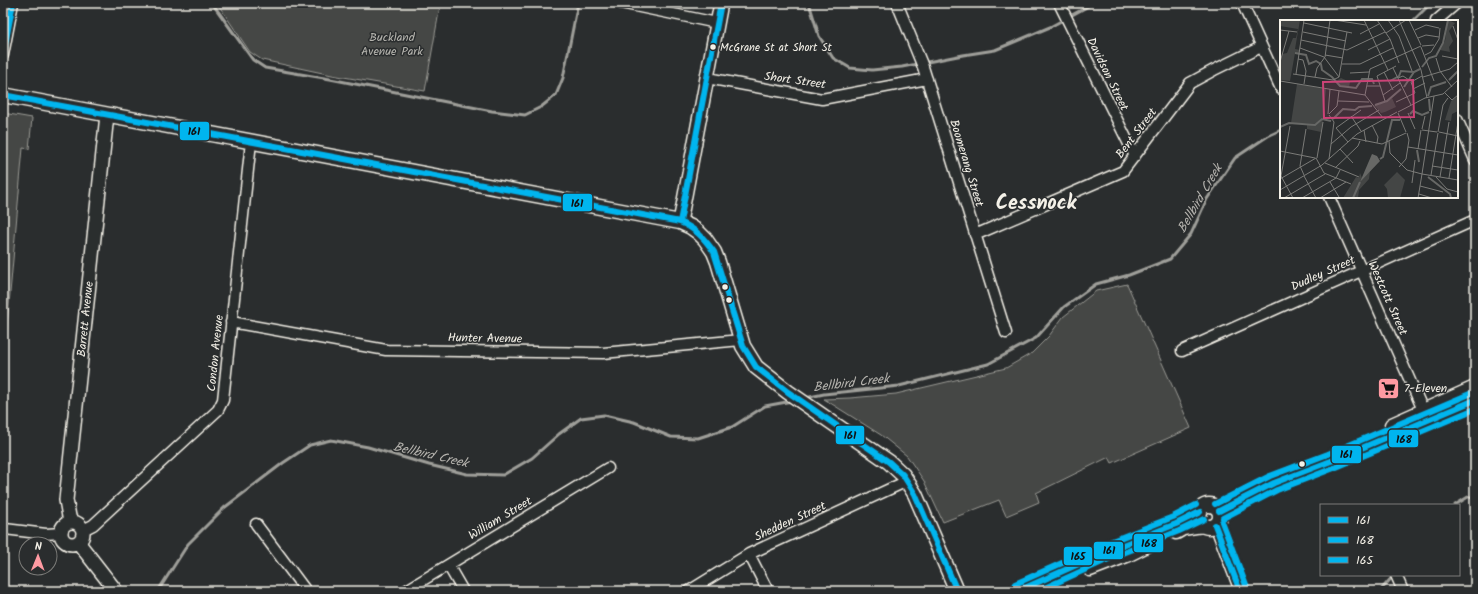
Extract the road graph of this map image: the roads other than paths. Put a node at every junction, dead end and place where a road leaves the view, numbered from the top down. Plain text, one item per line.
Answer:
1 (13, 3) edge
2 (620, 3) edge
3 (721, 3) edge
4 (898, 3) edge
5 (1242, 3) edge
6 (1456, 3) edge
7 (1061, 7) edge
8 (1437, 20) edge
9 (717, 23) junction
10 (1261, 47) junction
11 (3, 55) edge
12 (707, 78) junction
13 (927, 79) junction
14 (1280, 87) edge
15 (3, 95) edge
16 (107, 115) junction
17 (1458, 121) edge
18 (251, 142) junction
19 (1472, 142) edge
20 (1135, 156) junction
21 (1475, 160) edge
22 (1330, 198) edge
23 (1475, 220) edge
24 (680, 222) junction
25 (975, 235) junction
26 (1362, 270) junction
27 (231, 322) junction
28 (1006, 333) dead end
29 (741, 340) junction
30 (1182, 351) dead end
31 (1475, 388) edge
32 (1475, 400) edge
33 (1423, 410) junction
34 (1449, 411) junction
35 (1405, 429) junction
36 (608, 468) dead end
37 (1308, 468) junction
38 (907, 481) junction
39 (1219, 511) junction
40 (1205, 521) junction
41 (70, 522) junction
42 (256, 524) dead end
43 (5, 529) dead end
44 (61, 533) junction
45 (82, 535) junction
46 (749, 554) junction
47 (448, 565) junction
48 (116, 591) edge
49 (306, 591) edge
50 (405, 591) edge
51 (463, 591) edge
52 (689, 591) edge
53 (768, 591) edge
54 (957, 591) edge
55 (1018, 591) edge
56 (1038, 591) edge
57 (1240, 591) edge

1 - 11 street
2 - 9 street
3 - 9 street
4 - 13 street, Boomerang Street
5 - 10 street
6 - 8 street
7 - 20 street, Davidson Street
9 - 12 street
10 - 14 street
10 - 20 street, Bent Street
12 - 13 street, Short Street
12 - 24 street
13 - 25 street, Boomerang Street
15 - 16 main road
16 - 18 main road
16 - 41 street, Barrett Avenue
17 - 19 street
18 - 24 main road
18 - 27 street, Condon Avenue
19 - 21 street
20 - 25 street, Bent Street
22 - 26 street, Westcott Street
23 - 26 street, Dudley Street
24 - 29 main road
25 - 28 street, Boomerang Street
26 - 30 street, Dudley Street
26 - 33 street, Westcott Street
27 - 29 street, Hunter Avenue
27 - 45 street, Condon Avenue
29 - 38 main road
31 - 33 main road
32 - 34 main road
33 - 34 main road
33 - 35 main road
33 - 37 main road
34 - 35 main road
35 - 37 main road
36 - 47 street, William Street
37 - 39 main road
38 - 46 street, Shedden Street
38 - 54 main road
39 - 40 main road
39 - 40 main road
40 - 55 main road
40 - 56 main road
40 - 57 street
41 - 44 street
41 - 45 street
42 - 49 street
43 - 44 street
44 - 45 street
45 - 48 street
46 - 52 street, Shedden Street
46 - 53 street
47 - 50 street, William Street
47 - 51 street

